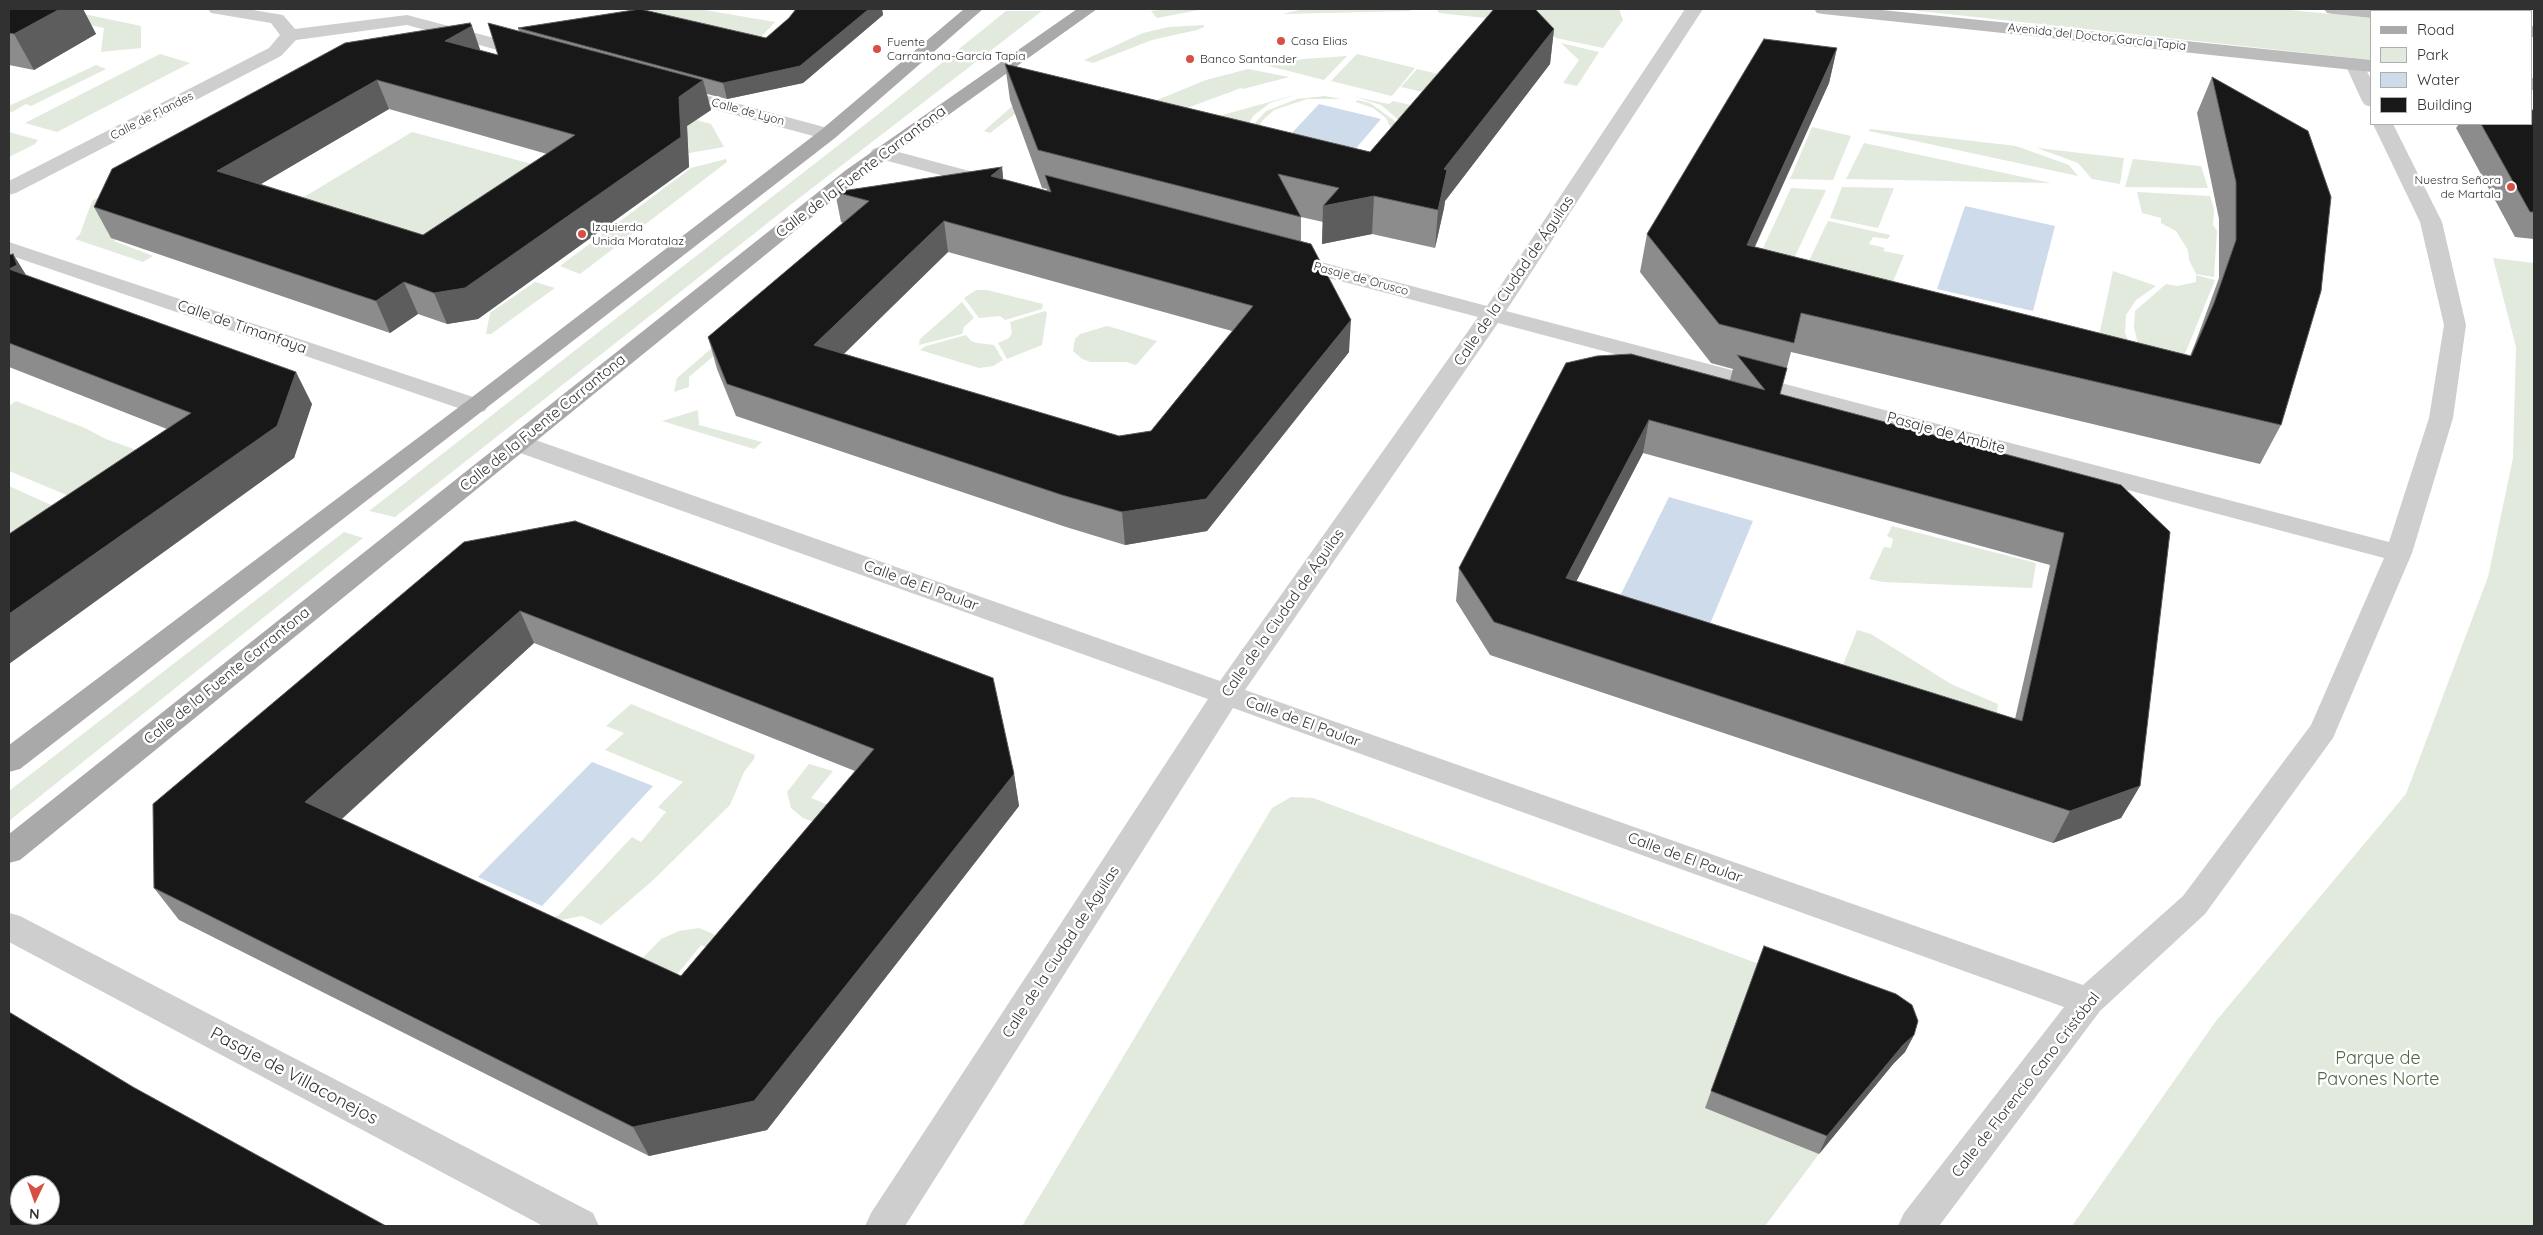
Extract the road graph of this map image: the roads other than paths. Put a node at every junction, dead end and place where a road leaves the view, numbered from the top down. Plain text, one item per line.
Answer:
1 (217, 9) edge
2 (424, 9) edge
3 (974, 9) edge
4 (1088, 9) edge
5 (1694, 9) edge
6 (1823, 9) edge
7 (2333, 9) edge
8 (2370, 13) edge
9 (406, 20) junction
10 (290, 35) junction
11 (550, 59) edge
12 (2363, 65) edge
13 (656, 88) edge
14 (2370, 92) edge
15 (2383, 125) edge
16 (828, 134) junction
17 (880, 153) junction
18 (1014, 188) edge
19 (9, 189) edge
20 (9, 248) edge
21 (1263, 253) edge
22 (1493, 313) junction
23 (476, 406) junction
24 (518, 443) junction
25 (2399, 553) junction
26 (1226, 695) junction
27 (9, 761) edge
28 (9, 850) edge
29 (9, 926) edge
30 (2088, 1001) junction
31 (580, 1226) edge
32 (884, 1226) edge
33 (1917, 1226) edge

1 - 10 street
2 - 9 street
3 - 16 main road
4 - 17 main road, Calle de la Fuente Carrantona
5 - 22 street, Calle de la Ciudad de Águilas
6 - 12 main road, Avenida del Doctor García Tapia
7 - 8 main road
9 - 10 street
9 - 11 street
10 - 19 street, Calle de Flandes
12 - 14 street
13 - 16 street, Calle de Lyon
15 - 25 street, Calle de Florencio Cano Cristóbal
16 - 23 main road
17 - 18 street
17 - 24 main road, Calle de la Fuente Carrantona
20 - 23 street, Calle de Timanfaya
21 - 22 street, Pasaje de Orusco
22 - 25 street, Pasaje de Ambite
22 - 26 street, Calle de la Ciudad de Águilas
23 - 27 main road
24 - 26 street, Calle de El Paular
24 - 28 main road, Calle de la Fuente Carrantona
25 - 30 street, Calle de Florencio Cano Cristóbal
26 - 30 street, Calle de El Paular
26 - 32 street, Calle de la Ciudad de Águilas
29 - 31 street, Pasaje de Villaconejos
30 - 33 street, Calle de Florencio Cano Cristóbal

